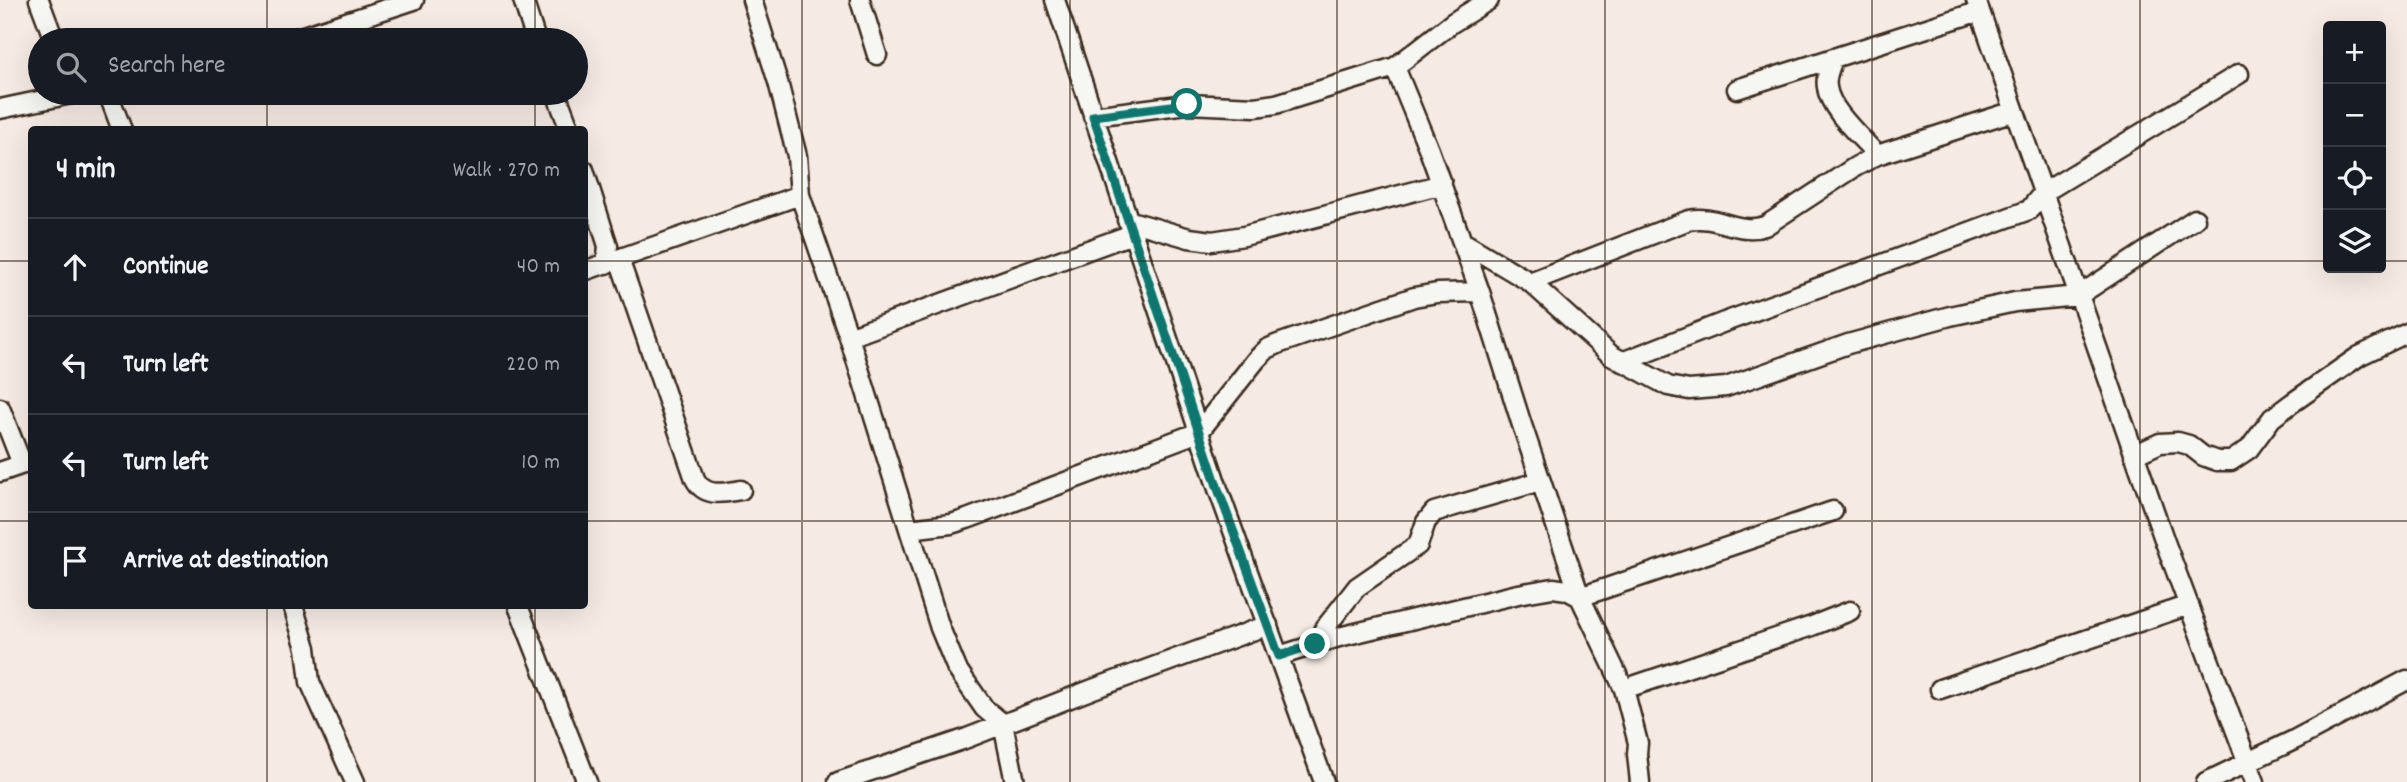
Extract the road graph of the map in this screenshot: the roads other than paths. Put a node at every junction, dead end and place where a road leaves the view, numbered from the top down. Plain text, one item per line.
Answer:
1 (39, 0) edge
2 (414, 0) edge
3 (523, 0) edge
4 (752, 0) edge
5 (860, 0) edge
6 (1055, 0) edge
7 (1489, 0) edge
8 (1978, 6) edge
9 (50, 28) edge
10 (327, 28) edge
11 (532, 28) edge
12 (877, 55) dead end
13 (1833, 59) junction
14 (1395, 67) junction
15 (2239, 74) dead end
16 (1737, 89) dead end
17 (28, 103) edge
18 (113, 105) edge
19 (561, 105) edge
20 (0, 109) edge
21 (2014, 110) junction
22 (1093, 116) junction
23 (120, 126) edge
24 (568, 126) edge
25 (1877, 155) junction
26 (588, 183) edge
27 (1442, 184) junction
28 (2043, 193) junction
29 (800, 195) junction
30 (2195, 219) dead end
31 (1130, 227) junction
32 (1462, 242) junction
33 (612, 261) junction
34 (588, 270) edge
35 (1530, 282) junction
36 (1480, 292) junction
37 (2078, 296) junction
38 (2407, 333) edge
39 (849, 337) junction
40 (1622, 362) junction
41 (0, 408) edge
42 (1199, 432) junction
43 (2134, 455) junction
44 (27, 463) edge
45 (0, 472) edge
46 (1541, 481) junction
47 (741, 490) dead end
48 (1833, 511) dead end
49 (909, 529) junction
50 (1580, 597) junction
51 (2189, 605) junction
52 (294, 609) edge
53 (519, 609) edge
54 (1850, 611) dead end
55 (1268, 625) junction
56 (1315, 644) junction
57 (1279, 656) junction
58 (2407, 680) edge
59 (1624, 689) junction
60 (1940, 689) dead end
61 (1003, 724) junction
62 (2248, 761) junction
63 (355, 782) edge
64 (587, 782) edge
65 (838, 782) edge
66 (1015, 782) edge
67 (1324, 782) edge
68 (1640, 782) edge
69 (2206, 782) edge
70 (2255, 782) edge

1 - 9 street
2 - 10 street
3 - 11 street
4 - 29 street
5 - 12 street
6 - 22 street
7 - 14 street
8 - 13 street
8 - 21 street
13 - 16 street
13 - 25 street
14 - 22 street
14 - 27 street
15 - 28 street
17 - 20 street
18 - 23 street
19 - 24 street
21 - 25 street
21 - 28 street
22 - 31 street
25 - 35 street
26 - 33 street
27 - 31 street
27 - 32 street
28 - 37 street
28 - 40 street
29 - 33 street
29 - 39 street
30 - 37 street
31 - 39 street
31 - 42 street
32 - 35 street
32 - 36 street
33 - 34 street
33 - 47 street
35 - 40 street
36 - 42 street
36 - 46 street
37 - 40 street
37 - 43 street
38 - 43 street
39 - 49 street
41 - 44 street
42 - 49 street
42 - 55 street
43 - 51 street
44 - 45 street
46 - 50 street
46 - 56 street
48 - 50 street
49 - 61 street
50 - 56 street
50 - 59 street
51 - 60 street
51 - 62 street
52 - 63 street
53 - 64 street
54 - 59 street
55 - 57 street
55 - 61 street
56 - 57 street
57 - 67 street
58 - 62 street
59 - 68 street
61 - 65 street
61 - 66 street
62 - 69 street
62 - 70 street

